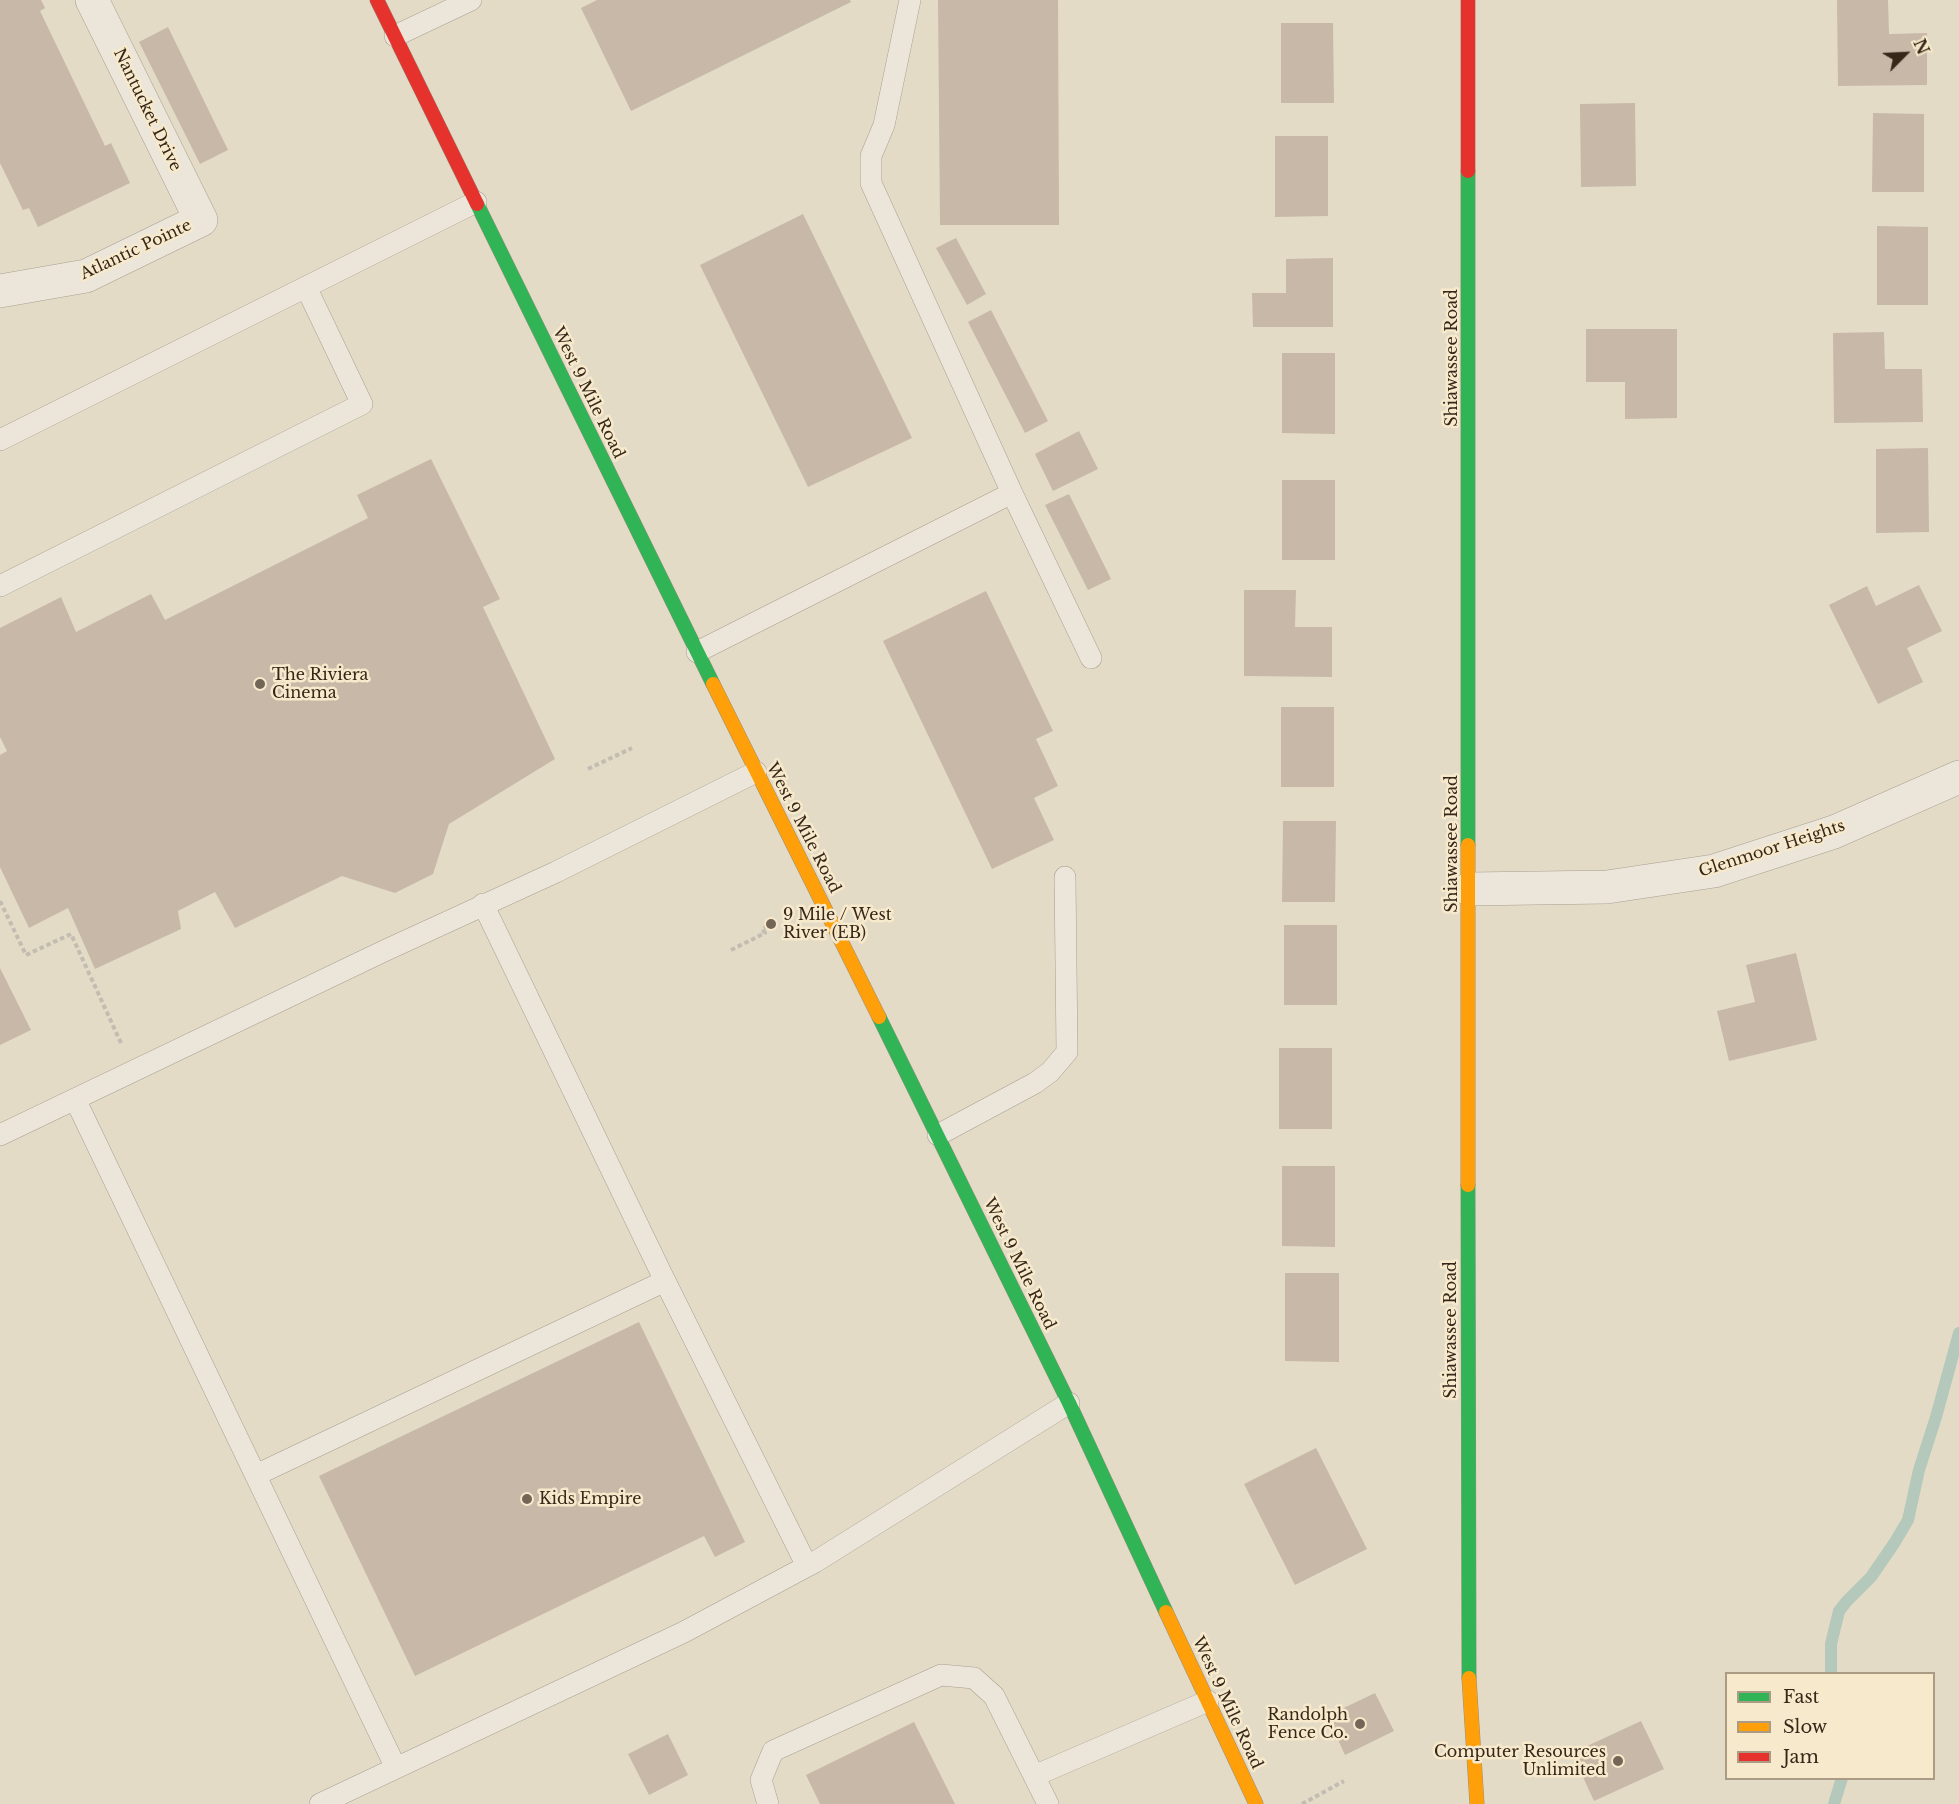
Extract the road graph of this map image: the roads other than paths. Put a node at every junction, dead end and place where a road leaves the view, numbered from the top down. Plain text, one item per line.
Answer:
1 (92, 0) edge
2 (377, 0) edge
3 (471, 0) edge
4 (910, 0) edge
5 (1468, 0) edge
6 (395, 36) junction
7 (476, 202) junction
8 (201, 220) joint
9 (306, 287) junction
10 (0, 291) edge
11 (0, 440) edge
12 (1012, 493) junction
13 (0, 586) edge
14 (697, 652) junction
15 (1091, 658) dead end
16 (756, 772) junction
17 (1959, 777) edge
18 (1065, 877) dead end
19 (1468, 889) junction
20 (483, 904) junction
21 (75, 1099) junction
22 (0, 1135) edge
23 (938, 1135) junction
24 (665, 1281) junction
25 (1069, 1404) junction
26 (256, 1475) junction
27 (807, 1566) junction
28 (1469, 1689) junction
29 (1208, 1701) junction
30 (1461, 1758) dead end
31 (396, 1768) junction
32 (1034, 1776) junction
33 (320, 1804) edge
34 (768, 1804) edge
35 (1048, 1804) edge
36 (1256, 1804) edge
37 (1477, 1804) edge

1 - 8 street, Nantucket Drive
2 - 6 street, West 9 Mile Road
3 - 6 lane
4 - 12 lane
5 - 19 street, Shiawassee Road
6 - 7 street, West 9 Mile Road
7 - 9 lane
7 - 14 street, West 9 Mile Road
8 - 10 street, Atlantic Pointe
9 - 11 lane
9 - 13 lane
12 - 14 lane
12 - 15 lane
14 - 16 street, West 9 Mile Road
16 - 20 lane
16 - 23 street, West 9 Mile Road
17 - 19 street, Glenmoor Heights
18 - 23 lane
19 - 28 street, Shiawassee Road
20 - 21 lane
20 - 24 lane
21 - 22 lane
21 - 26 lane
23 - 25 street, West 9 Mile Road
24 - 26 lane
24 - 27 lane
25 - 27 lane
25 - 29 street, West 9 Mile Road
26 - 31 lane
27 - 31 lane
28 - 30 street, Shiawassee Road
28 - 37 street, Shiawassee Road
29 - 32 lane
29 - 36 street, West 9 Mile Road
31 - 33 lane
32 - 34 lane
32 - 35 lane

